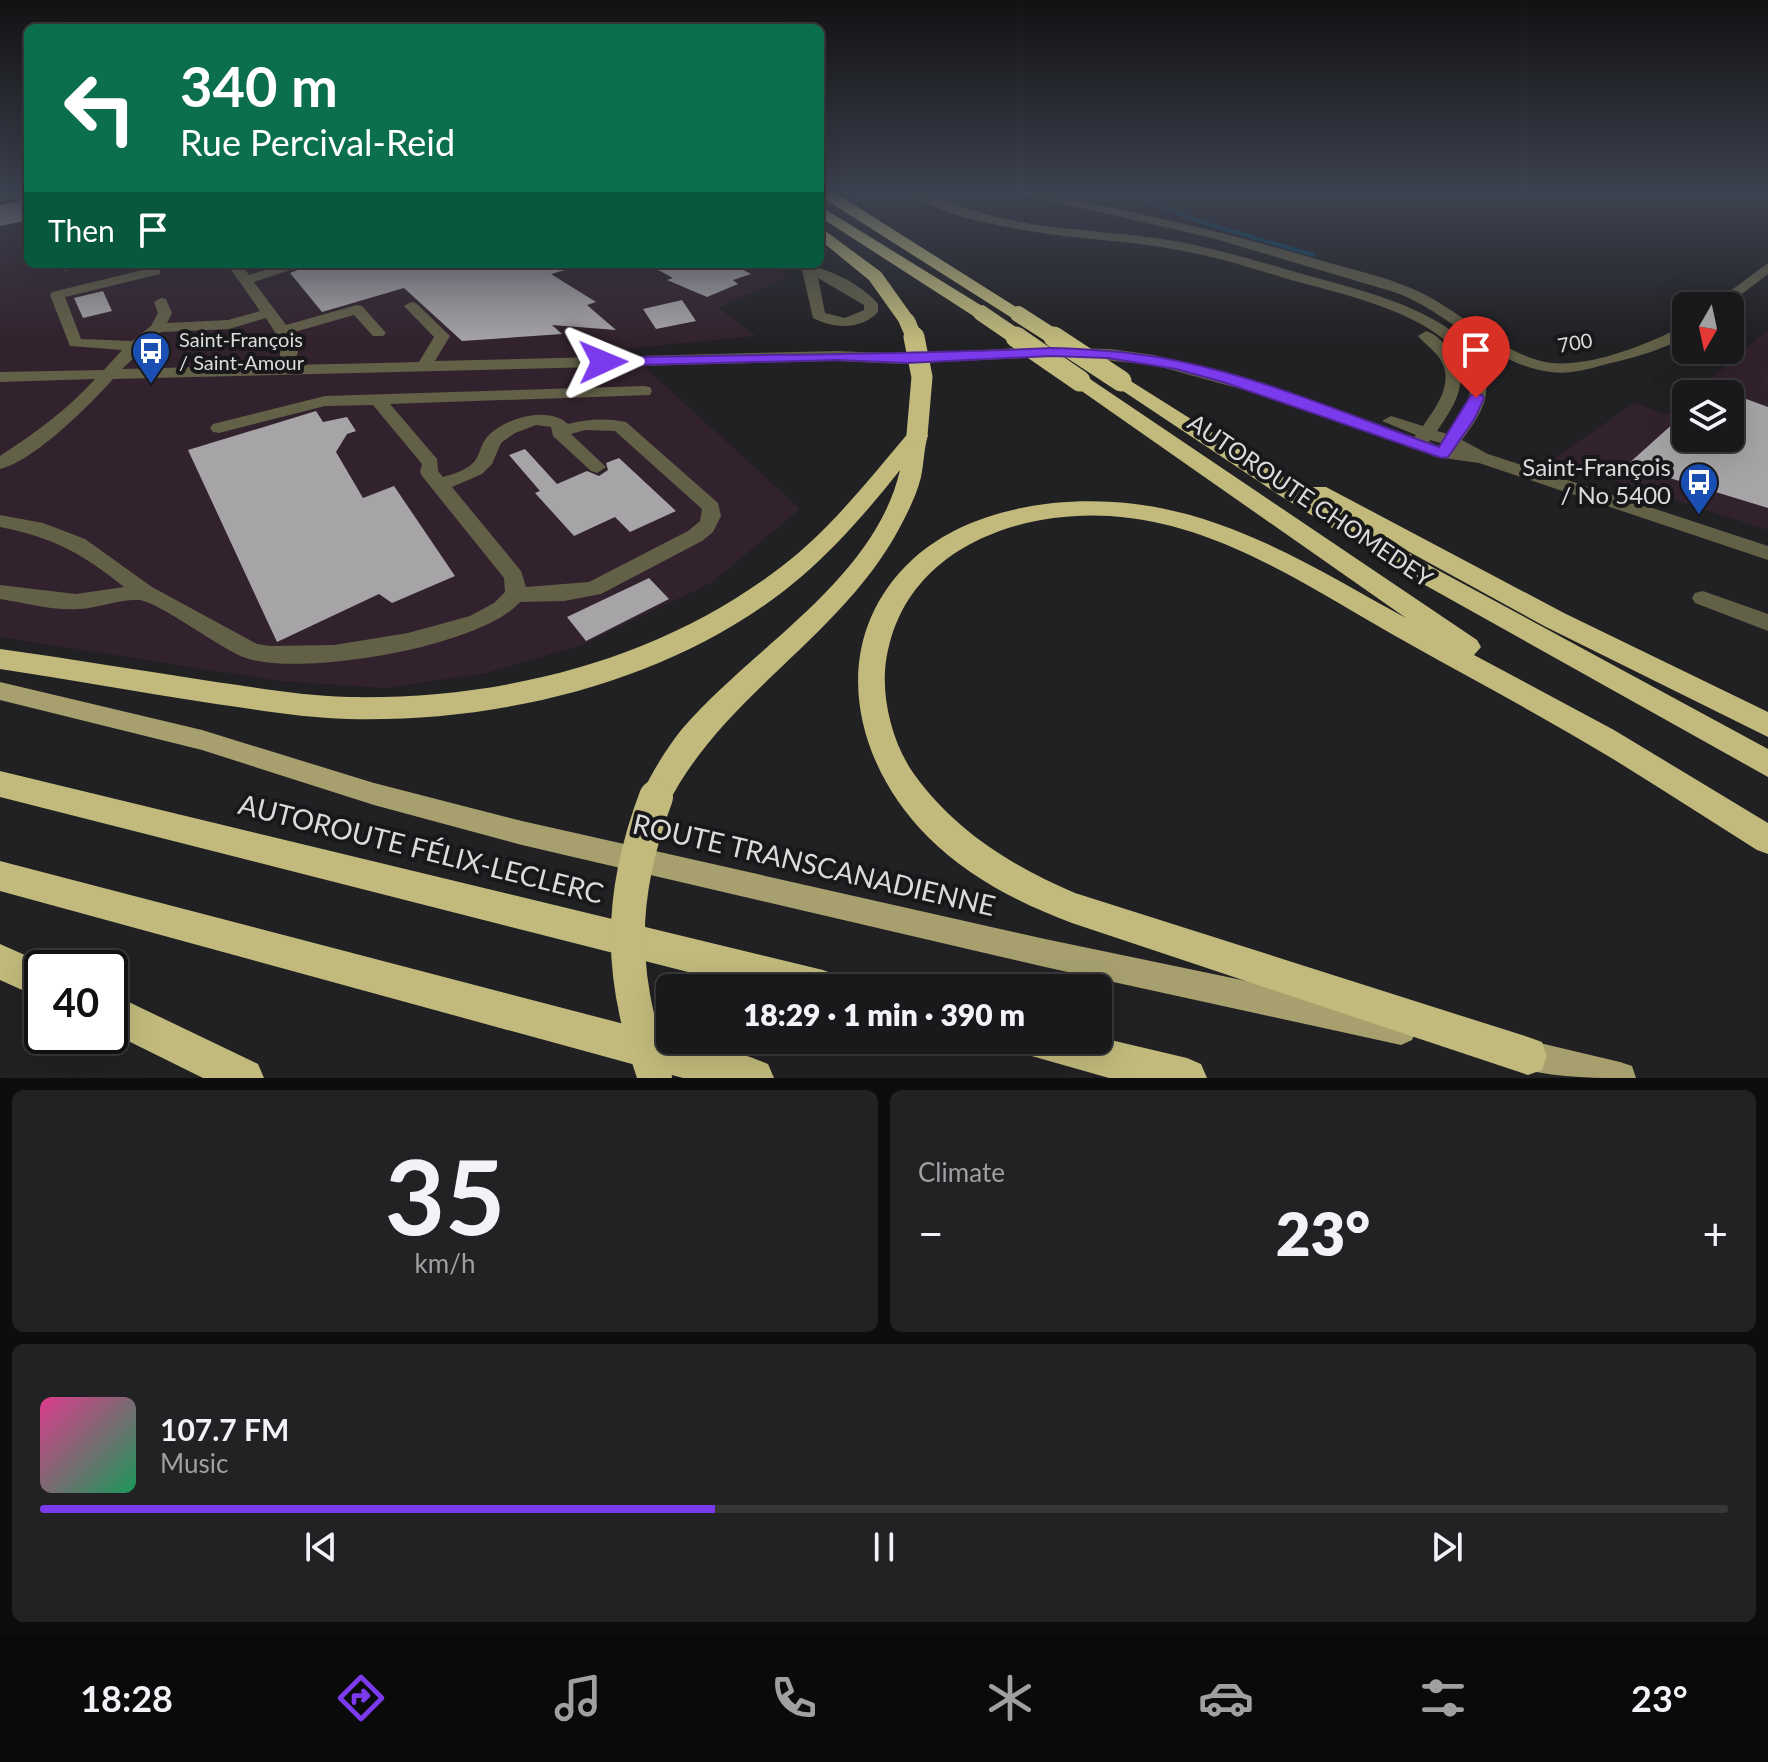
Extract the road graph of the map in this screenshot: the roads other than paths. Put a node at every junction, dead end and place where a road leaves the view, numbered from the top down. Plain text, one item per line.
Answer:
1 (833, 242) edge
2 (870, 242) edge
3 (904, 242) edge
4 (1131, 242) edge
5 (1145, 242) edge
6 (1246, 242) edge
7 (1768, 267) edge
8 (237, 268) edge
9 (287, 268) edge
10 (806, 268) edge
11 (809, 268) edge
12 (158, 272) edge
13 (245, 280) junction
14 (1735, 292) edge
15 (161, 302) dead end
16 (411, 306) dead end
17 (269, 313) junction
18 (157, 328) junction
19 (282, 331) junction
20 (378, 333) dead end
21 (1672, 337) edge
22 (137, 346) junction
23 (424, 366) junction
24 (382, 367) junction
25 (283, 370) junction
26 (109, 375) junction
27 (0, 377) edge
28 (644, 391) dead end
29 (370, 400) junction
30 (1158, 405) junction
31 (219, 428) dead end
32 (559, 432) junction
33 (917, 435) junction
34 (1422, 439) junction
35 (1446, 447) junction
36 (0, 464) edge
37 (597, 467) dead end
38 (440, 485) junction
39 (0, 521) edge
40 (1768, 553) edge
41 (0, 592) edge
42 (144, 592) junction
43 (515, 595) junction
44 (1703, 598) dead end
45 (1768, 623) edge
46 (0, 659) edge
47 (0, 691) edge
48 (1768, 725) edge
49 (1618, 747) junction
50 (1768, 764) edge
51 (0, 784) edge
52 (1768, 840) edge
53 (0, 876) edge
54 (0, 962) edge
55 (24, 973) edge
56 (767, 974) edge
57 (128, 1021) edge
58 (1090, 1054) edge
59 (1528, 1056) junction
60 (244, 1078) edge
61 (655, 1078) edge
62 (754, 1078) edge
63 (1187, 1078) edge
64 (1620, 1078) edge

1 - 33 highway, bridge
2 - 49 highway, AUTOROUTE CHOMEDEY, bridge
3 - 30 highway, AUTOROUTE CHOMEDEY, bridge
4 - 34 street
5 - 35 street
6 - 21 street, 700
7 - 14 street
8 - 13 street
9 - 13 street
10 - 11 street
12 - 22 street
13 - 17 street
15 - 18 street
16 - 23 street
17 - 18 street
17 - 19 street
18 - 22 street
19 - 20 street
19 - 25 street
22 - 26 street
23 - 24 street
23 - 34 street
24 - 25 street
24 - 29 street
25 - 26 street
26 - 27 street
26 - 36 street
28 - 29 street
29 - 31 street
29 - 38 street
30 - 48 highway
30 - 50 highway, AUTOROUTE CHOMEDEY
32 - 37 street
32 - 38 street
32 - 43 street
33 - 46 highway
33 - 61 highway, bridge
34 - 35 street
35 - 40 street
38 - 43 street
39 - 42 street
41 - 42 street
42 - 43 street
44 - 45 street
47 - 59 main road, ROUTE TRANSCANADIENNE
49 - 52 highway, AUTOROUTE CHOMEDEY
49 - 59 highway
51 - 56 highway, AUTOROUTE FÉLIX-LECLERC
53 - 62 highway
54 - 55 highway
57 - 60 highway
58 - 63 highway
59 - 64 main road, ROUTE TRANSCANADIENNE

